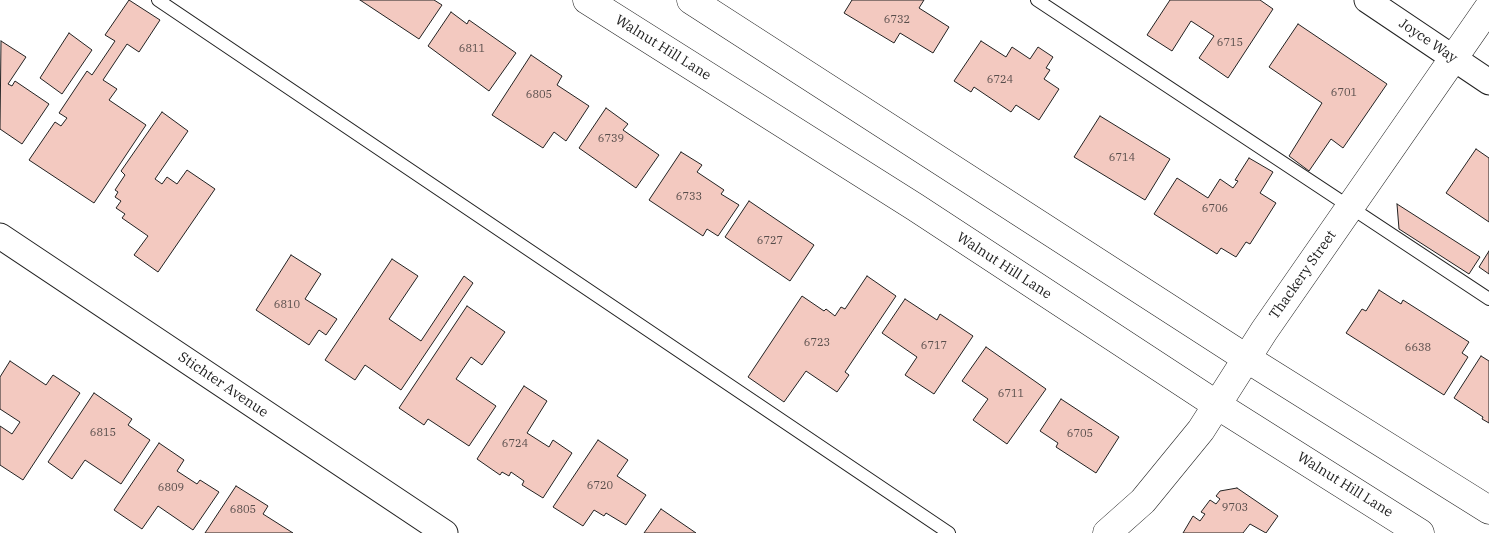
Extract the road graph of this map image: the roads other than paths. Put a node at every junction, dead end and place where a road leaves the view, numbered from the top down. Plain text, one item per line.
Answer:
1 (158, 0) edge
2 (587, 0) edge
3 (692, 0) edge
4 (1036, 0) edge
5 (1367, 0) edge
6 (1489, 7) edge
7 (1453, 58) junction
8 (1489, 82) edge
9 (1351, 207) junction
10 (0, 236) edge
11 (1489, 299) edge
12 (1246, 358) junction
13 (1217, 405) junction
14 (1489, 510) edge
15 (445, 533) edge
16 (949, 533) edge
17 (1106, 533) edge
18 (1420, 533) edge

1 - 16 lane
2 - 13 main road, Walnut Hill Lane
3 - 12 main road
4 - 9 lane
5 - 7 street, Joyce Way
6 - 7 main road, Thackery Street
7 - 8 street, Joyce Way
7 - 9 main road, Thackery Street
9 - 11 lane
9 - 12 main road, Thackery Street
10 - 15 street, Stichter Avenue
12 - 13 main road, Thackery Street
12 - 14 main road
13 - 17 main road, Thackery Street
13 - 18 main road, Walnut Hill Lane

